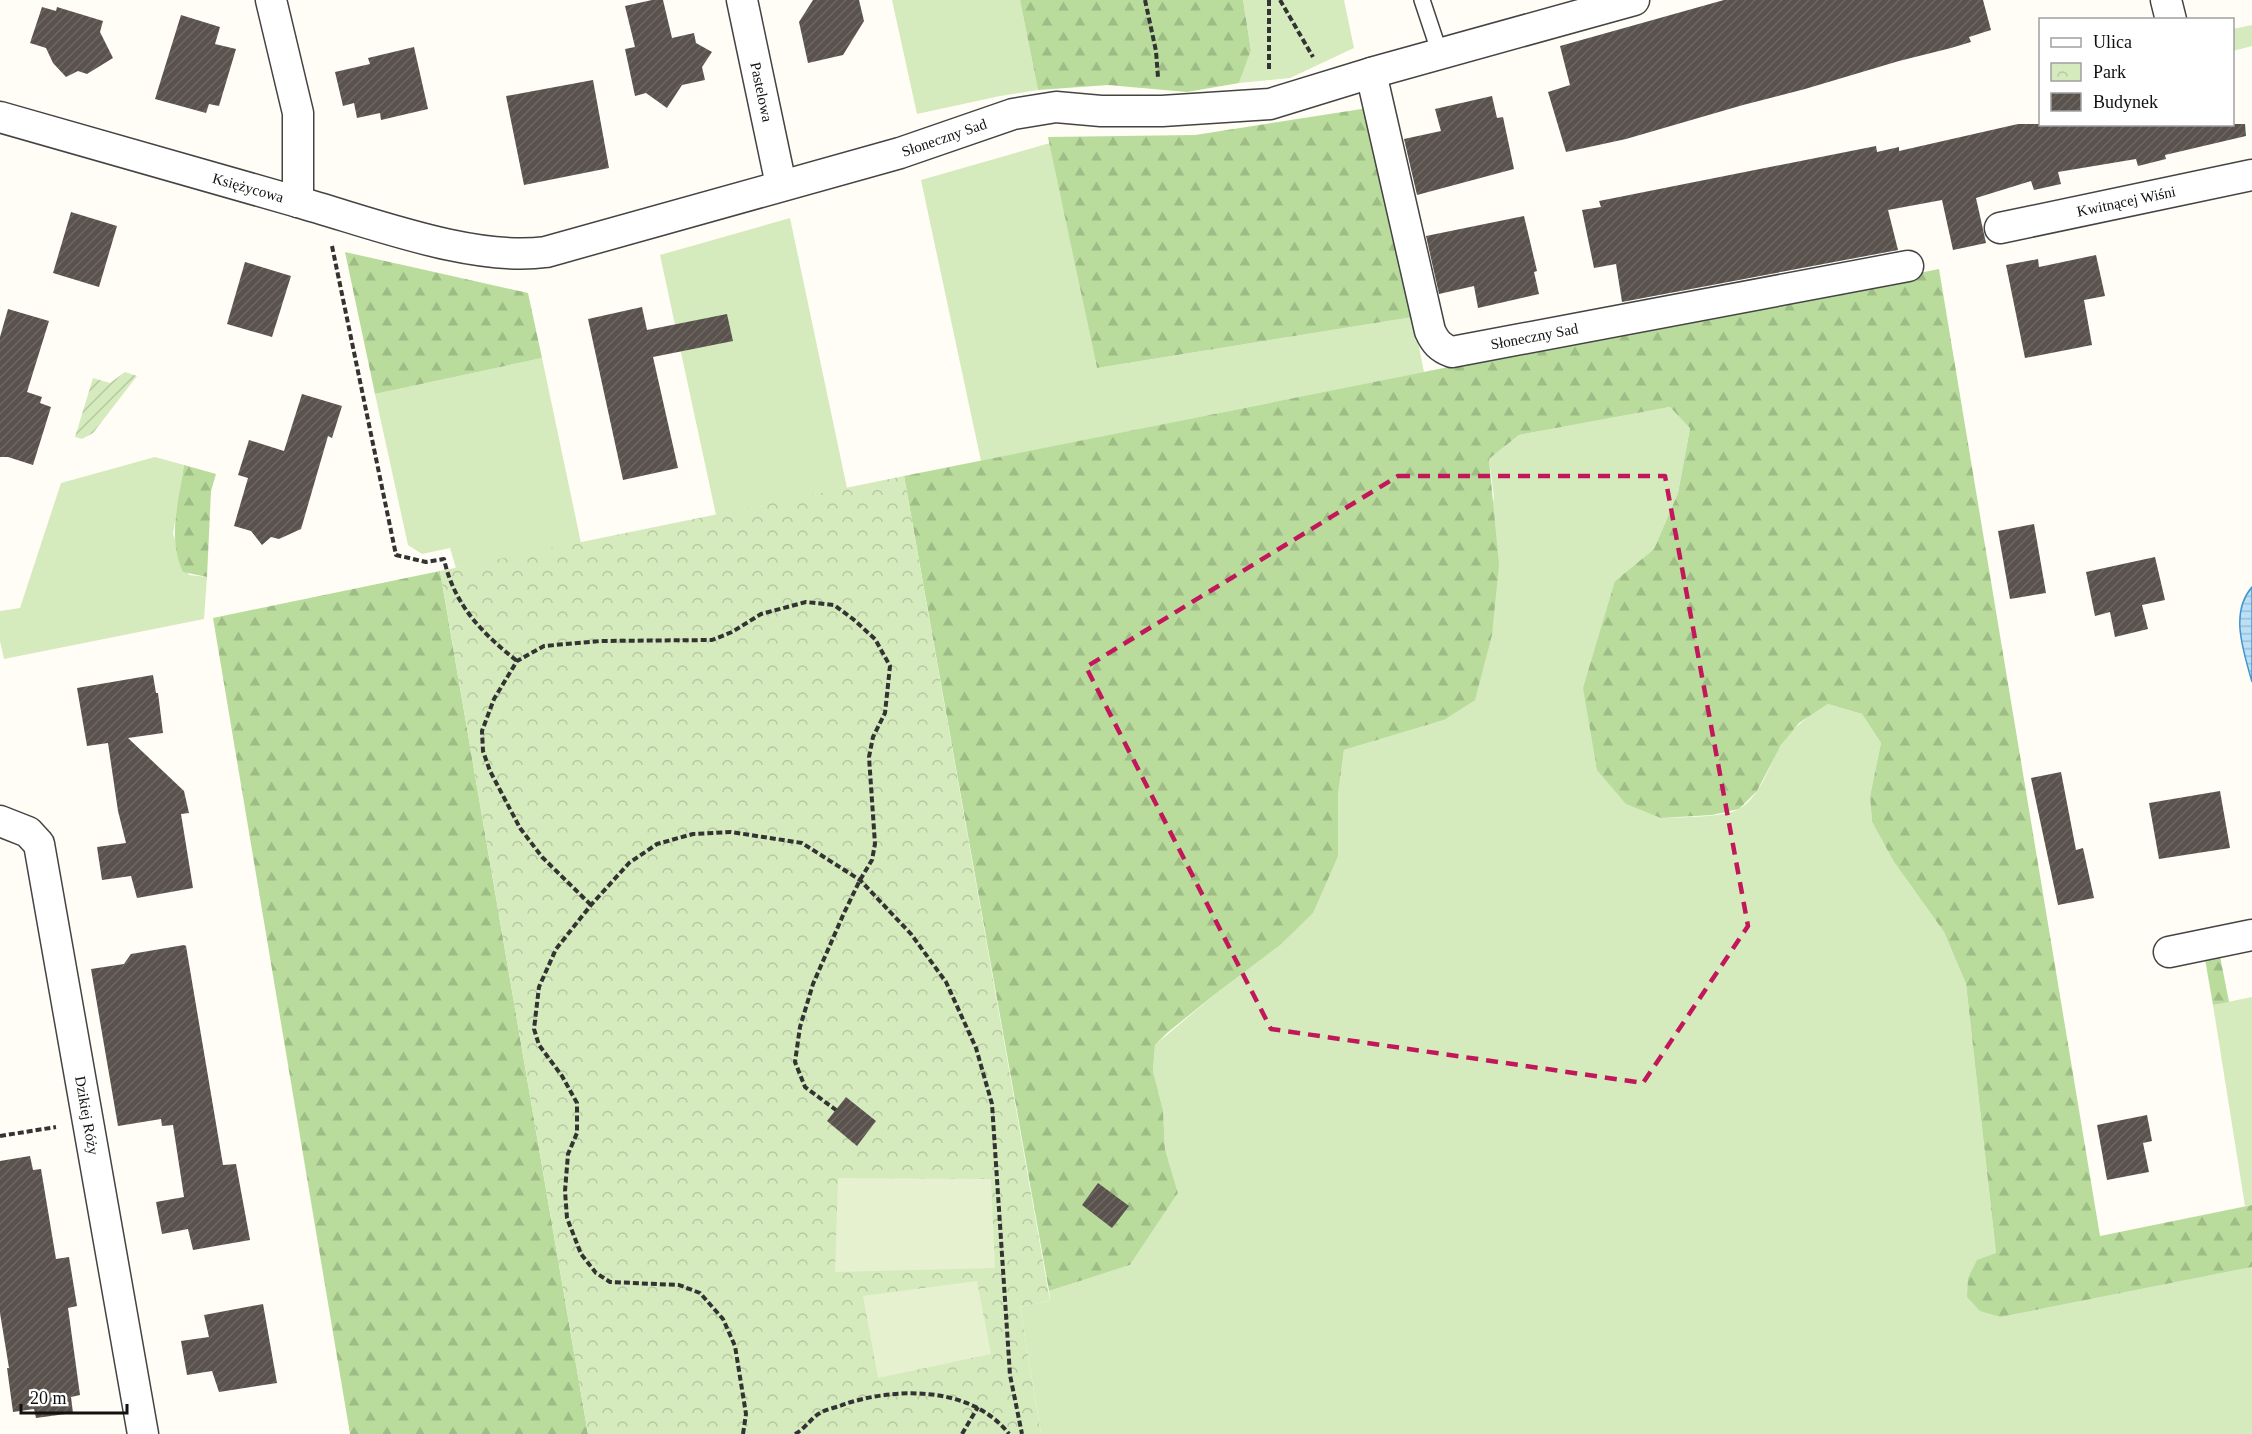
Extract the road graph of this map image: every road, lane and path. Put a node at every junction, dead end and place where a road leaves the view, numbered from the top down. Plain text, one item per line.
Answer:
1 (271, 0) edge
2 (742, 0) edge
3 (1144, 0) edge
4 (1269, 0) edge
5 (1280, 0) edge
6 (1422, 0) edge
7 (1634, 0) edge
8 (2166, 0) edge
9 (2170, 18) edge
10 (1440, 54) junction
11 (1371, 73) junction
12 (1342, 83) junction
13 (1270, 104) junction
14 (1162, 111) junction
15 (0, 117) edge
16 (2252, 175) edge
17 (781, 185) junction
18 (298, 202) junction
19 (2000, 228) dead end
20 (331, 242) dead end
21 (1908, 266) dead end
22 (517, 661) junction
23 (0, 821) edge
24 (860, 880) junction
25 (591, 905) junction
26 (2252, 935) edge
27 (2169, 952) dead end
28 (836, 1110) dead end
29 (88, 1122) junction
30 (0, 1136) edge
31 (978, 1407) junction
32 (143, 1434) edge
33 (743, 1434) edge
34 (795, 1434) edge
35 (962, 1434) edge
36 (1009, 1434) edge
37 (1022, 1434) edge

1 - 18 street, Księżycowa
2 - 17 street, Pastelowa
3 - 14 path
4 - 13 path
5 - 12 path
6 - 10 lane
7 - 10 street, Słoneczny Sad
8 - 9 street
10 - 11 street, Słoneczny Sad
11 - 12 street, Słoneczny Sad
11 - 21 street, Słoneczny Sad
12 - 13 street, Słoneczny Sad
13 - 14 street, Słoneczny Sad
14 - 17 street, Słoneczny Sad
15 - 18 street, Księżycowa
16 - 19 street, Kwitnącej Wiśni
17 - 18 street, Słoneczny Sad
20 - 22 path
22 - 24 path
22 - 25 path
23 - 29 street, Dzikiej Róży
24 - 25 path
24 - 28 path
24 - 37 path
25 - 33 path
26 - 27 street
29 - 30 path
29 - 32 street, Dzikiej Róży
31 - 34 path
31 - 35 path
31 - 36 path

